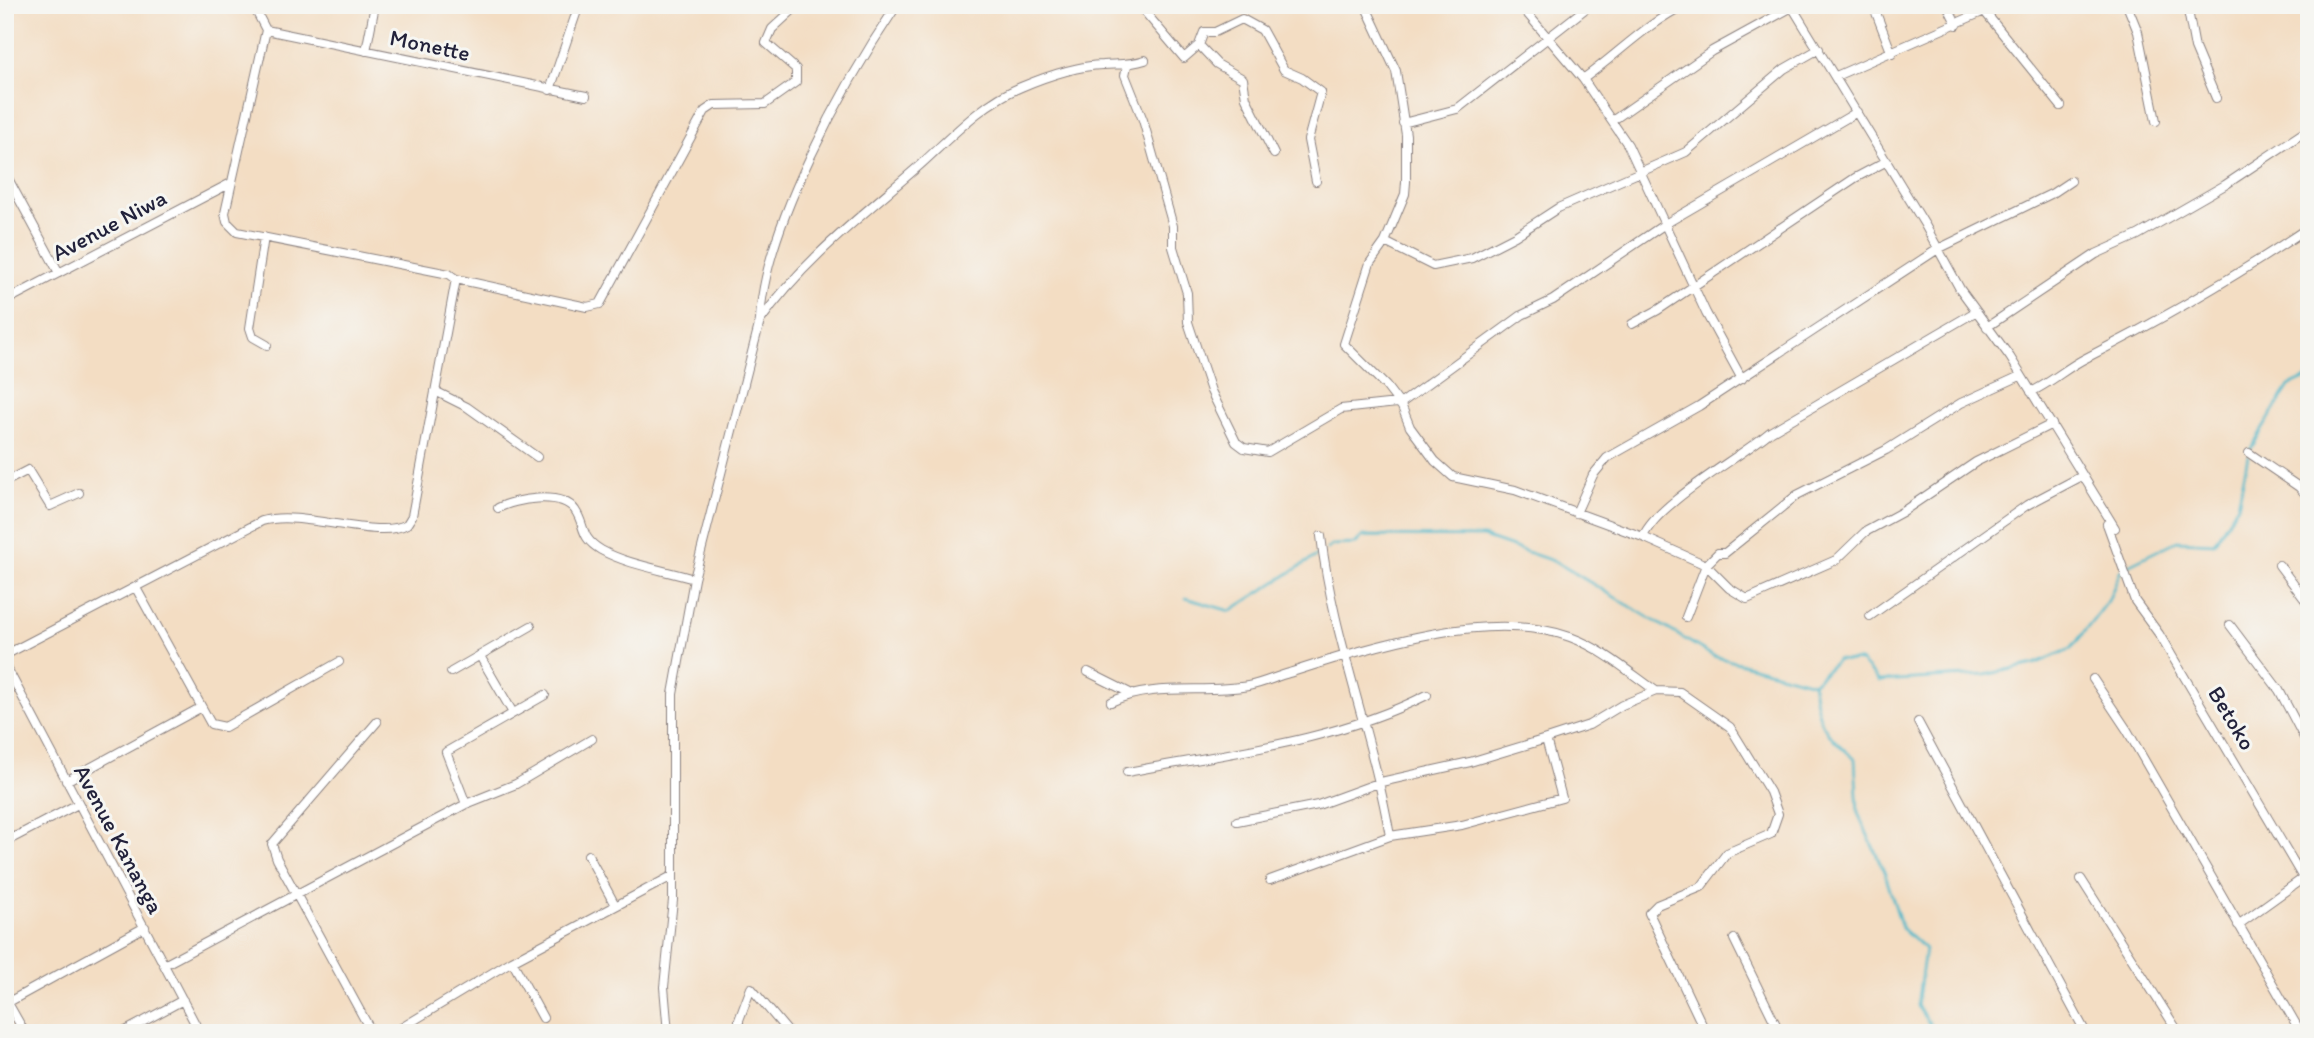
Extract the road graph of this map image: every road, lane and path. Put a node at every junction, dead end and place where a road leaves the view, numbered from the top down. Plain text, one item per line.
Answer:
1 (253, 5) edge
2 (374, 5) edge
3 (579, 5) edge
4 (798, 5) edge
5 (897, 5) edge
6 (1139, 5) edge
7 (1365, 5) edge
8 (1520, 5) edge
9 (1685, 5) edge
10 (1873, 5) edge
11 (1947, 5) edge
12 (1998, 5) edge
13 (2127, 5) edge
14 (2187, 5) edge
15 (1587, 6) edge
16 (1792, 6) edge
17 (1985, 12) junction
18 (1957, 26) junction
19 (266, 30) junction
20 (1549, 38) junction
21 (1199, 45) junction
22 (1819, 49) junction
23 (366, 51) junction
24 (1892, 54) junction
25 (1145, 60) dead end
26 (1127, 66) junction
27 (1836, 76) junction
28 (1583, 79) junction
29 (550, 90) junction
30 (586, 96) dead end
31 (2216, 98) dead end
32 (2061, 106) dead end
33 (1857, 111) junction
34 (1612, 121) junction
35 (2157, 121) dead end
36 (1404, 124) junction
37 (2309, 129) edge
38 (1274, 154) dead end
39 (1887, 161) junction
40 (1640, 170) junction
41 (5, 173) edge
42 (1316, 181) dead end
43 (2071, 181) dead end
44 (231, 183) junction
45 (1665, 224) junction
46 (2309, 227) edge
47 (264, 237) junction
48 (1385, 242) junction
49 (1938, 249) junction
50 (59, 273) junction
51 (456, 279) junction
52 (1693, 285) junction
53 (5, 301) edge
54 (1975, 312) junction
55 (760, 321) junction
56 (1632, 324) dead end
57 (1987, 327) junction
58 (267, 345) dead end
59 (2020, 376) junction
60 (1742, 379) junction
61 (435, 391) junction
62 (2031, 392) junction
63 (1399, 403) junction
64 (2052, 424) junction
65 (2249, 453) dead end
66 (537, 457) dead end
67 (2082, 476) junction
68 (5, 482) edge
69 (79, 493) dead end
70 (2309, 498) edge
71 (498, 508) dead end
72 (1576, 513) junction
73 (1321, 536) dead end
74 (1643, 537) junction
75 (1706, 565) junction
76 (2279, 565) dead end
77 (694, 579) junction
78 (136, 588) junction
79 (2309, 605) edge
80 (1870, 616) dead end
81 (1686, 617) dead end
82 (2230, 625) dead end
83 (531, 626) dead end
84 (5, 656) edge
85 (480, 656) junction
86 (1347, 657) junction
87 (339, 662) dead end
88 (5, 664) edge
89 (452, 672) dead end
90 (1088, 672) dead end
91 (2093, 679) dead end
92 (1656, 691) junction
93 (1130, 693) junction
94 (545, 695) dead end
95 (1427, 695) dead end
96 (1111, 702) dead end
97 (200, 708) junction
98 (513, 713) junction
99 (1364, 721) junction
100 (377, 722) dead end
101 (1918, 722) dead end
102 (1546, 739) junction
103 (592, 740) dead end
104 (2309, 747) edge
105 (1126, 772) dead end
106 (66, 781) junction
107 (1381, 782) junction
108 (78, 804) junction
109 (466, 804) junction
110 (1237, 821) dead end
111 (1390, 836) junction
112 (5, 842) edge
113 (588, 855) dead end
114 (2306, 875) edge
115 (672, 876) junction
116 (2081, 879) dead end
117 (1270, 880) dead end
118 (2309, 888) edge
119 (296, 893) junction
120 (615, 905) junction
121 (2238, 925) junction
122 (145, 927) junction
123 (1734, 939) dead end
124 (512, 961) junction
125 (164, 965) junction
126 (183, 1000) junction
127 (6, 1003) edge
128 (543, 1018) dead end
129 (25, 1033) edge
130 (122, 1033) edge
131 (200, 1033) edge
132 (372, 1033) edge
133 (393, 1033) edge
134 (668, 1033) edge
135 (739, 1033) edge
136 (789, 1033) edge
137 (1706, 1033) edge
138 (1780, 1033) edge
139 (2087, 1033) edge
140 (2179, 1033) edge
141 (2301, 1033) edge

1 - 19 street
2 - 23 street
3 - 29 street
4 - 51 street
5 - 55 street
6 - 21 street
7 - 36 street
8 - 20 street
9 - 28 street
10 - 24 street
11 - 18 street
12 - 17 street
13 - 35 street
14 - 31 street
15 - 20 street
16 - 22 street
16 - 34 street
17 - 18 street
17 - 32 street
18 - 24 street
19 - 23 street, Monette
19 - 44 street
20 - 28 street
20 - 36 street
21 - 38 street
21 - 42 street
22 - 27 street
22 - 40 street
23 - 29 street, Monette
24 - 27 street
25 - 26 street
26 - 55 street
26 - 63 street
27 - 33 street
28 - 34 street
29 - 30 street, Monette
33 - 39 street
33 - 45 street
34 - 40 street
36 - 48 street
37 - 57 street
39 - 49 street
39 - 52 street
40 - 45 street
40 - 48 street
41 - 50 street
43 - 49 street
44 - 47 street
44 - 50 street, Avenue Niwa
45 - 52 street
45 - 63 street
46 - 62 street
47 - 51 street
47 - 58 street
48 - 63 street
49 - 54 street
49 - 60 street
50 - 53 street, Avenue Niwa
51 - 61 street
52 - 56 street
52 - 60 street
54 - 57 street
54 - 74 street
55 - 77 street
57 - 59 street
59 - 62 street
59 - 75 street
60 - 72 street
61 - 66 street
61 - 78 street
62 - 64 street
63 - 72 street
64 - 67 street
64 - 75 street
65 - 70 street
67 - 80 street
67 - 114 street, Betoko
68 - 69 street
71 - 77 street
72 - 74 street
73 - 86 street
74 - 75 street
75 - 81 street
76 - 79 street
77 - 115 street
78 - 84 street
78 - 97 street
82 - 104 street
83 - 85 street
85 - 89 street
85 - 98 street
86 - 92 street
86 - 93 street
86 - 99 street
87 - 97 street
88 - 106 street, Avenue Kananga
90 - 93 street
91 - 121 street
92 - 102 street
92 - 137 street
93 - 96 street
94 - 98 street
95 - 99 street
97 - 106 street
98 - 109 street
99 - 105 street
99 - 107 street
100 - 119 street
101 - 139 street
102 - 107 street
102 - 111 street
103 - 109 street
106 - 108 street, Avenue Kananga
107 - 110 street
107 - 111 street
108 - 112 street
108 - 122 street, Avenue Kananga
109 - 119 street
111 - 117 street
113 - 120 street
114 - 118 street, Betoko
114 - 121 street
115 - 120 street
115 - 134 street
116 - 140 street
119 - 125 street
119 - 132 street
120 - 124 street
121 - 141 street
122 - 125 street, Avenue Kananga
122 - 127 street
123 - 138 street
124 - 128 street
124 - 133 street
125 - 126 street, Avenue Kananga
126 - 130 street
126 - 131 street, Avenue Kananga
127 - 129 street
135 - 136 street

